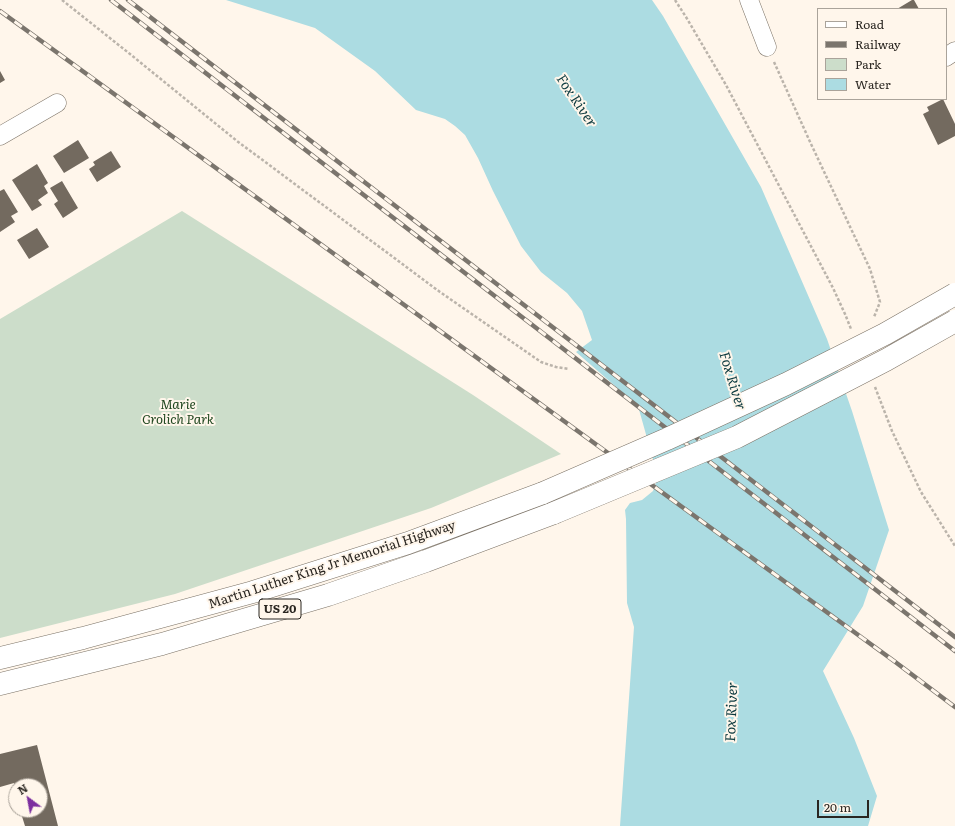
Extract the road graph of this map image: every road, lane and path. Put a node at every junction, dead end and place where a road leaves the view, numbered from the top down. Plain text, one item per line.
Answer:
1 (62, 0) edge
2 (675, 0) edge
3 (749, 0) edge
4 (767, 47) joint
5 (56, 103) dead end
6 (0, 136) edge
7 (955, 294) edge
8 (868, 320) dead end
9 (955, 321) edge
10 (857, 325) dead end
11 (851, 328) junction
12 (854, 335) dead end
13 (569, 369) dead end
14 (874, 386) dead end
15 (955, 546) edge
16 (0, 658) edge
17 (0, 684) edge

1 - 13 path
2 - 11 path
3 - 4 street
4 - 8 path
5 - 6 street
7 - 16 highway, Martin Luther King Jr Memorial Highway / US 20, bridge
9 - 17 highway, Martin Luther King Jr Memorial Highway / US 20, bridge
10 - 11 path
11 - 12 path
14 - 15 path

